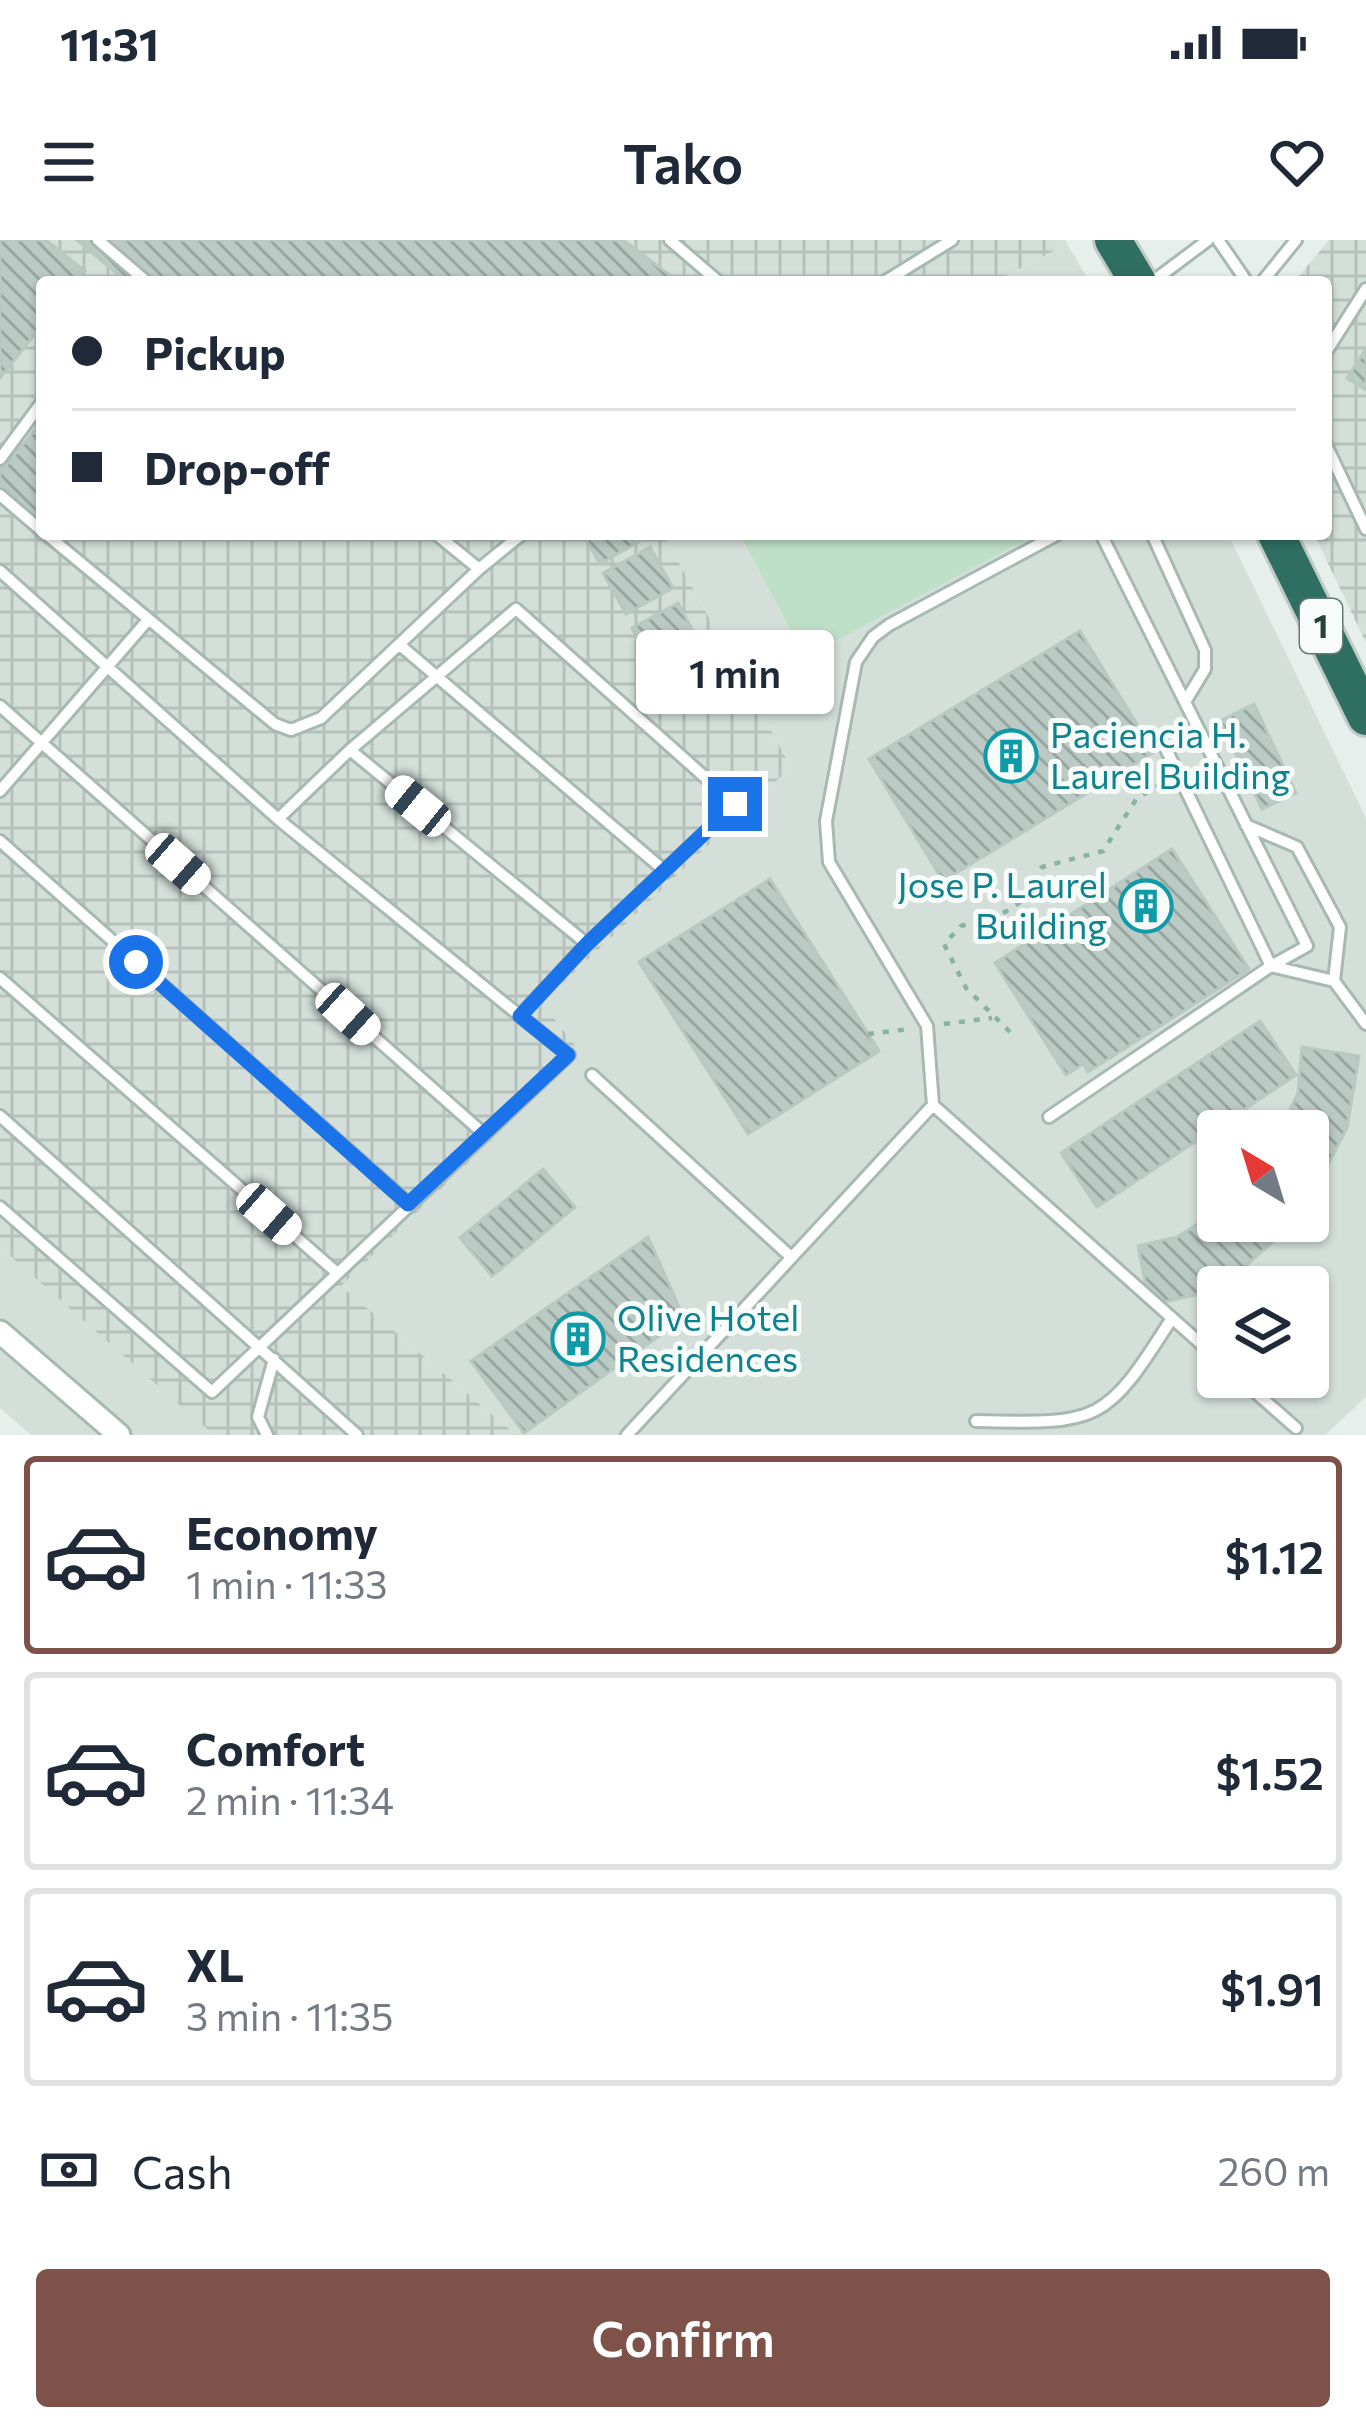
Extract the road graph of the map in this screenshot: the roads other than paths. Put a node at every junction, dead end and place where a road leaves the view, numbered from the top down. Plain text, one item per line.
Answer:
1 (98, 240) edge
2 (670, 240) edge
3 (952, 240) edge
4 (1208, 240) edge
5 (1218, 240) edge
6 (1296, 240) edge
7 (135, 276) edge
8 (712, 276) edge
9 (894, 276) edge
10 (1161, 276) edge
11 (1243, 276) edge
12 (1267, 276) edge
13 (1366, 289) edge
14 (1332, 343) edge
15 (36, 410) edge
16 (1332, 458) edge
17 (0, 459) edge
18 (0, 495) edge
19 (36, 525) edge
20 (1366, 530) edge
21 (53, 540) edge
22 (444, 540) edge
23 (514, 540) edge
24 (1047, 540) edge
25 (1104, 540) edge
26 (1155, 540) edge
27 (1279, 540) edge
28 (479, 568) junction
29 (0, 571) edge
30 (147, 621) junction
31 (400, 646) junction
32 (108, 666) junction
33 (434, 678) junction
34 (1185, 703) junction
35 (0, 706) edge
36 (1366, 717) edge
37 (42, 743) junction
38 (1166, 749) dead end
39 (350, 750) junction
40 (0, 791) edge
41 (278, 819) junction
42 (1246, 825) junction
43 (0, 841) edge
44 (666, 872) junction
45 (587, 944) junction
46 (1271, 966) junction
47 (0, 979) edge
48 (1334, 981) junction
49 (520, 1016) junction
50 (1366, 1024) edge
51 (592, 1075) dead end
52 (932, 1106) junction
53 (0, 1116) edge
54 (1048, 1117) dead end
55 (484, 1134) junction
56 (408, 1204) junction
57 (0, 1207) edge
58 (791, 1257) junction
59 (336, 1272) junction
60 (1172, 1318) junction
61 (0, 1332) edge
62 (1197, 1340) edge
63 (259, 1346) junction
64 (274, 1359) junction
65 (1262, 1398) edge
66 (976, 1421) dead end
67 (1296, 1428) dead end
68 (119, 1435) edge
69 (268, 1435) edge
70 (357, 1435) edge
71 (627, 1435) edge

1 - 7 lane
2 - 8 lane
3 - 9 lane
4 - 10 lane
5 - 11 lane
6 - 12 lane
13 - 14 lane
15 - 17 lane
16 - 20 lane
18 - 19 lane
21 - 30 lane
22 - 28 lane
23 - 28 lane
24 - 52 lane
25 - 34 lane
26 - 34 lane
27 - 36 highway, 1
28 - 31 lane
29 - 32 lane
30 - 31 lane
30 - 32 lane
31 - 33 lane
32 - 37 lane
32 - 41 lane
33 - 39 lane
33 - 44 lane
33 - 44 lane
34 - 42 lane
35 - 37 lane
37 - 40 lane
37 - 55 lane
38 - 46 lane
39 - 41 lane
39 - 45 lane
41 - 49 lane
42 - 46 lane
42 - 48 lane
43 - 56 lane
44 - 45 lane
45 - 49 lane
46 - 48 lane
46 - 54 lane
47 - 59 lane
48 - 50 lane
49 - 55 lane
51 - 58 lane
52 - 58 lane
52 - 60 lane
53 - 63 lane
55 - 56 lane
56 - 59 lane
57 - 63 lane
58 - 71 lane
59 - 63 lane
60 - 62 lane
60 - 66 lane
61 - 68 street
63 - 64 lane
64 - 69 lane
64 - 70 lane
65 - 67 lane

